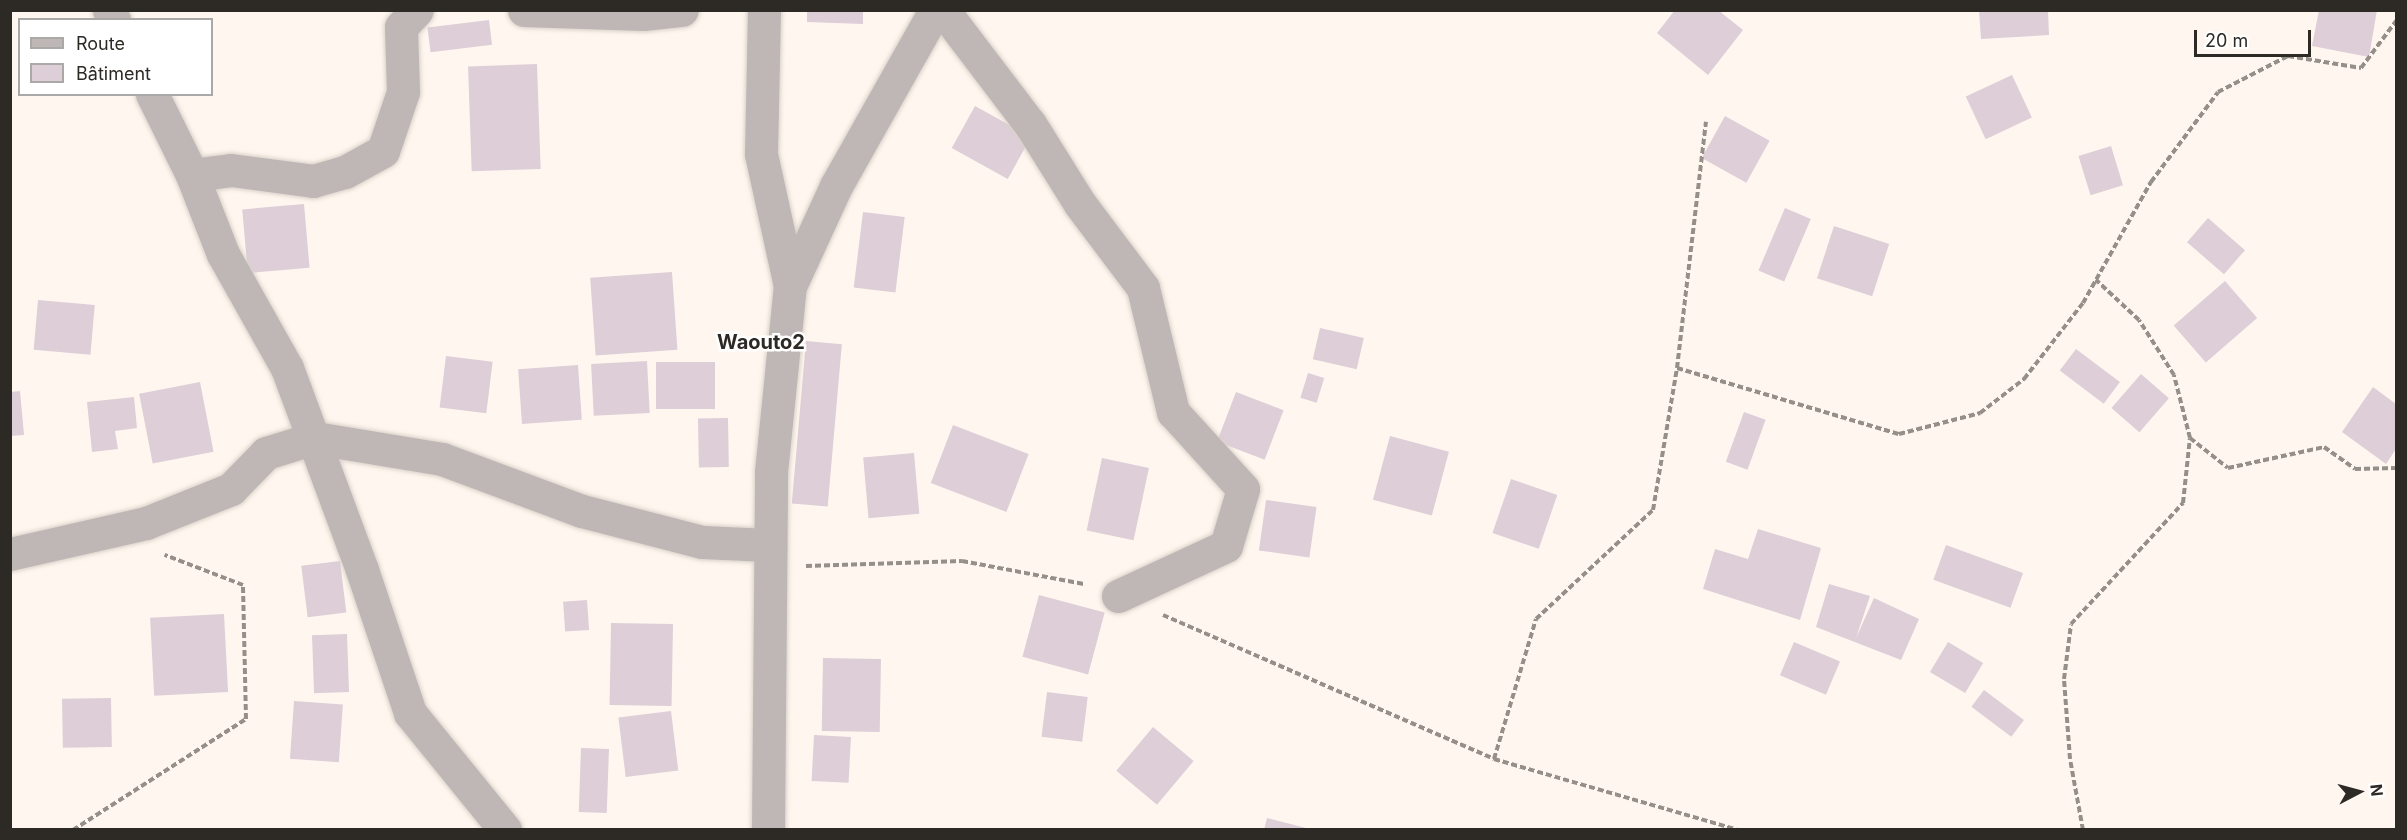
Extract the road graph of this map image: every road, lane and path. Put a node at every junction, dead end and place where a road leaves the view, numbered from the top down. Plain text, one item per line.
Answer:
1 (417, 10) edge
2 (524, 10) edge
3 (682, 10) edge
4 (764, 10) edge
5 (935, 10) edge
6 (943, 10) edge
7 (2397, 21) edge
8 (153, 96) edge
9 (1706, 122) dead end
10 (192, 175) junction
11 (2096, 280) junction
12 (790, 286) junction
13 (1677, 368) junction
14 (315, 438) junction
15 (2190, 438) junction
16 (2397, 468) edge
17 (10, 554) edge
18 (163, 554) dead end
19 (769, 556) junction
20 (1118, 596) junction
21 (1494, 759) junction
22 (73, 830) edge
23 (505, 830) edge
24 (768, 830) edge
25 (1738, 830) edge
26 (2083, 830) edge

1 - 10 street
2 - 3 street
4 - 12 street
5 - 12 street
6 - 20 street
7 - 11 path
8 - 10 street
9 - 13 path
10 - 14 street
11 - 13 path
11 - 15 path
12 - 19 street
13 - 21 path
14 - 17 street
14 - 19 street
14 - 23 street
15 - 16 path
15 - 26 path
18 - 22 path
19 - 20 path
19 - 24 street
20 - 21 path
21 - 25 path

